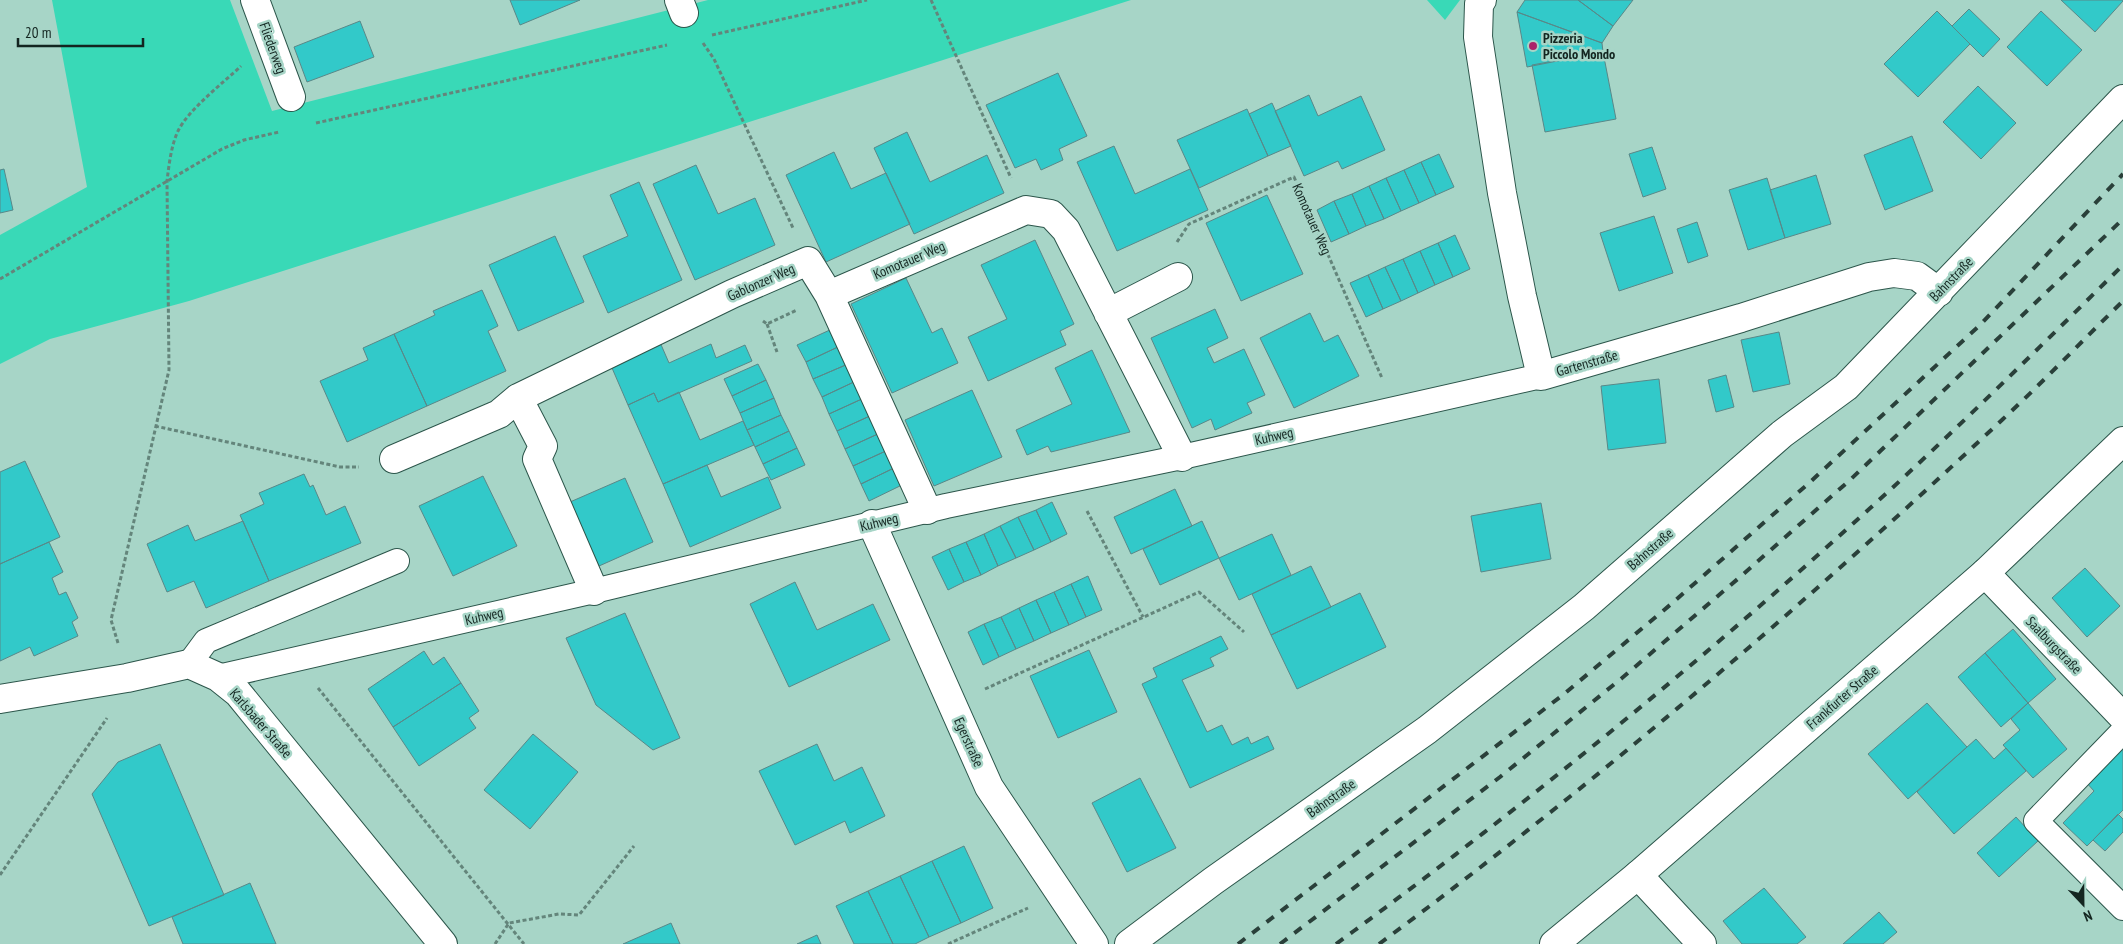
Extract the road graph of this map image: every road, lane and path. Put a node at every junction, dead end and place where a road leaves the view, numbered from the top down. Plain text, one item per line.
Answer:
1 (256, 0) edge
2 (867, 0) edge
3 (931, 0) edge
4 (1482, 0) edge
5 (709, 36) dead end
6 (270, 38) junction
7 (700, 38) dead end
8 (670, 44) dead end
9 (291, 97) dead end
10 (2123, 99) edge
11 (312, 124) dead end
12 (286, 130) dead end
13 (167, 181) junction
14 (1026, 210) junction
15 (808, 261) junction
16 (1178, 277) joint
17 (0, 278) edge
18 (1939, 292) junction
19 (829, 295) junction
20 (1108, 314) junction
21 (766, 324) dead end
22 (777, 352) dead end
23 (1541, 376) junction
24 (518, 398) junction
25 (1395, 409) junction
26 (155, 426) junction
27 (2123, 441) edge
28 (1182, 457) junction
29 (394, 459) joint
30 (1071, 480) junction
31 (927, 510) junction
32 (872, 524) junction
33 (397, 561) dead end
34 (1985, 573) junction
35 (594, 591) junction
36 (1143, 617) junction
37 (1244, 632) dead end
38 (294, 659) junction
39 (189, 664) junction
40 (218, 677) junction
41 (128, 678) junction
42 (0, 699) edge
43 (952, 703) junction
44 (2123, 717) edge
45 (2123, 731) edge
46 (634, 846) dead end
47 (0, 875) edge
48 (1638, 875) junction
49 (1060, 893) junction
50 (2123, 908) edge
51 (509, 923) junction
52 (443, 944) edge
53 (496, 944) edge
54 (524, 944) edge
55 (948, 944) edge
56 (1094, 944) edge
57 (1129, 944) edge
58 (1554, 944) edge
59 (1702, 944) edge

1 - 6 street, Fliederweg
2 - 5 path
3 - 14 path
4 - 23 street, Gartenstraße
6 - 9 street, Fliederweg
6 - 13 path
7 - 15 path
8 - 11 path
10 - 18 street, Bahnstraße
12 - 13 path
13 - 17 path
13 - 26 path
14 - 19 street, Komotauer Weg
14 - 20 street
15 - 19 street, Gablonzer Weg
15 - 24 street, Gablonzer Weg
16 - 20 street
16 - 25 path, Komotauer Weg
18 - 23 street, Gartenstraße
18 - 57 street, Bahnstraße
19 - 31 street, Gablonzer Weg
20 - 28 street
21 - 22 path
23 - 25 lane, Kuhweg
24 - 29 street, Gablonzer Weg
24 - 35 street
25 - 28 lane, Kuhweg
26 - 29 path
26 - 41 path
27 - 34 street, Frankfurter Straße
28 - 30 lane, Kuhweg
30 - 31 lane, Kuhweg
30 - 36 path
31 - 32 lane, Kuhweg
32 - 35 lane, Kuhweg
32 - 43 street, Egerstraße
33 - 39 lane
34 - 44 street, Saalburgstraße
34 - 48 street, Frankfurter Straße
35 - 38 lane, Kuhweg
36 - 37 path
36 - 43 path
38 - 40 lane, Kuhweg
38 - 51 path
39 - 40 street, Karlsbader Straße
39 - 41 street
40 - 52 street, Karlsbader Straße
41 - 42 street
41 - 47 path
43 - 49 street, Egerstraße
45 - 50 lane
46 - 51 path
48 - 58 street, Frankfurter Straße
48 - 59 street
49 - 55 path
49 - 56 street, Egerstraße
51 - 53 path
51 - 54 path

